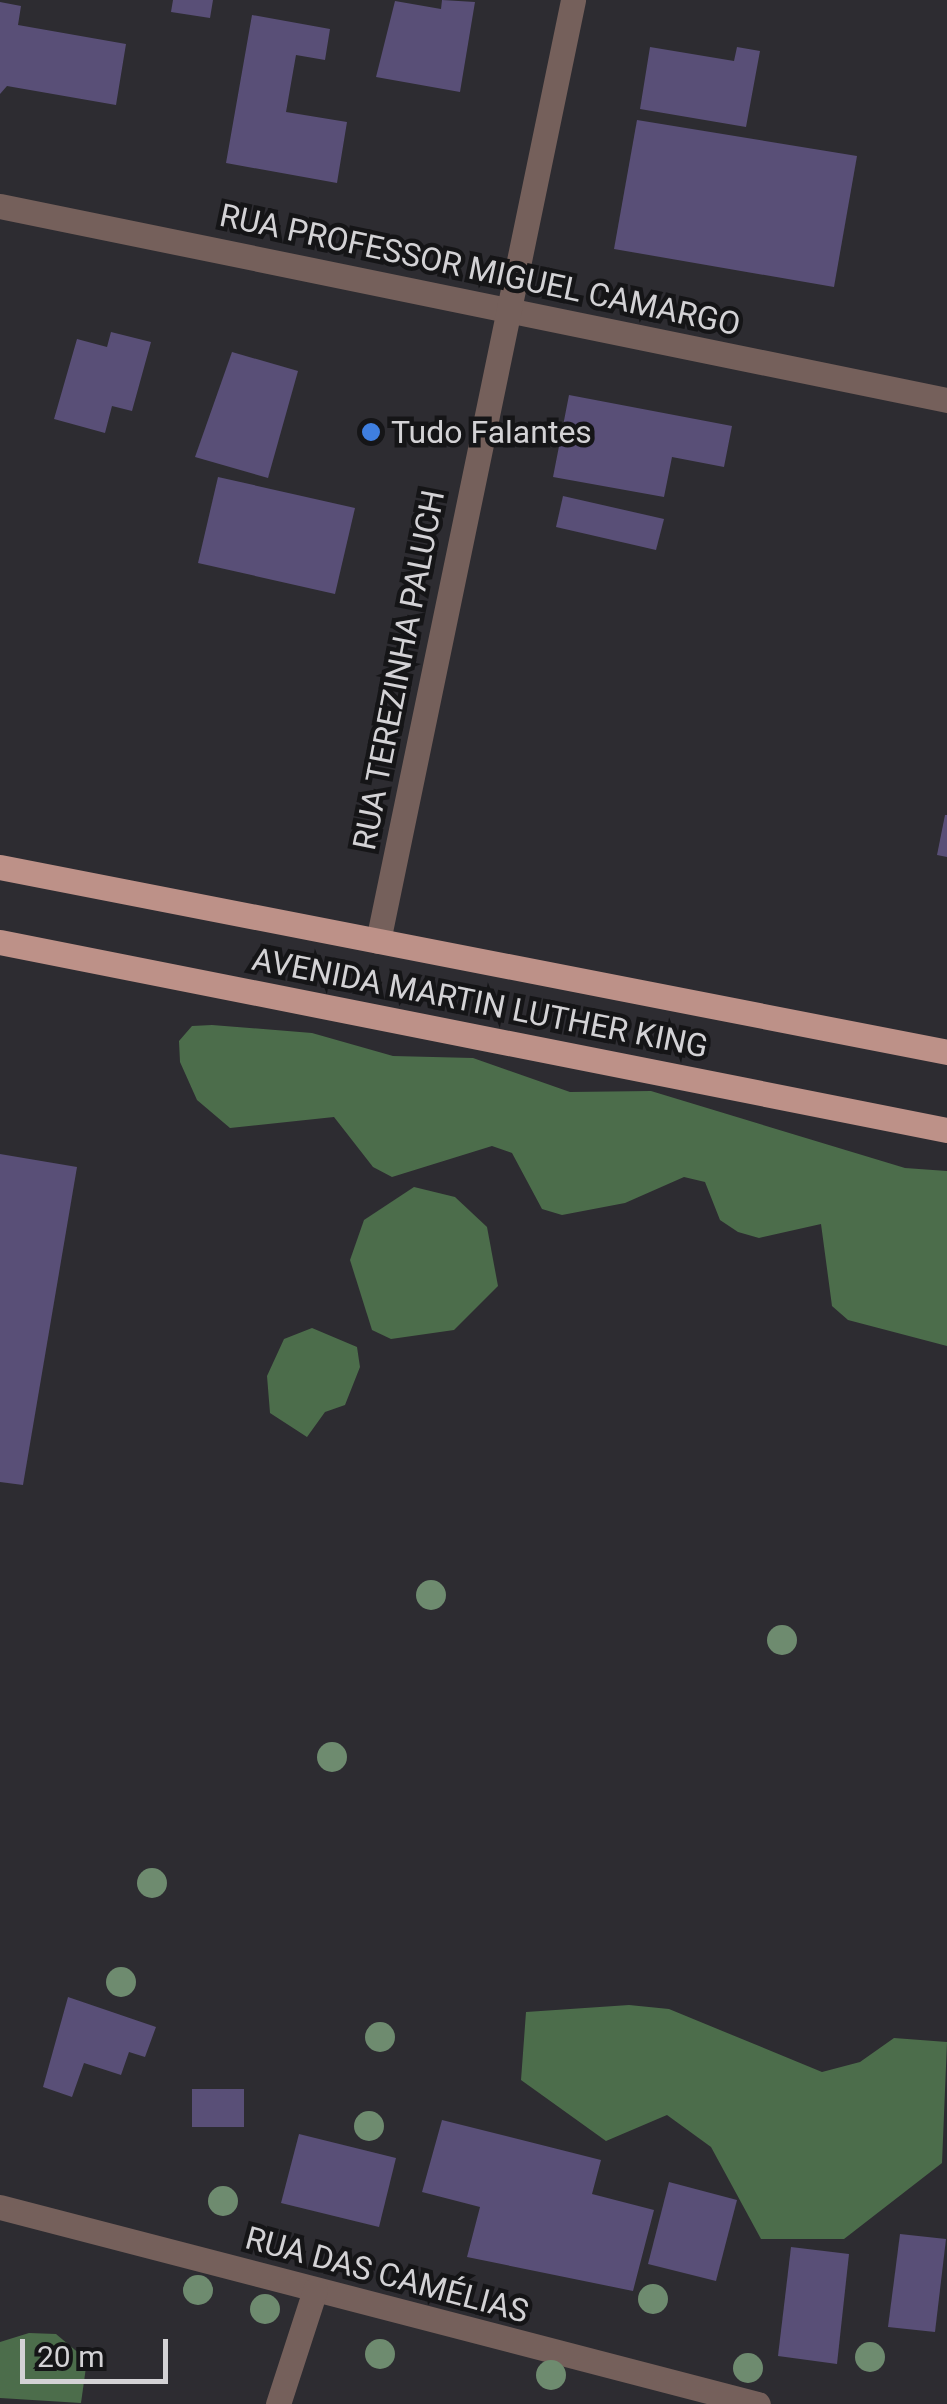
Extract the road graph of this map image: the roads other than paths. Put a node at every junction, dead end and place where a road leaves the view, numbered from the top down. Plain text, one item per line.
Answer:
1 (573, 0) edge
2 (0, 206) edge
3 (504, 306) junction
4 (947, 400) edge
5 (0, 867) edge
6 (0, 942) edge
7 (378, 942) junction
8 (947, 1052) edge
9 (947, 1130) edge
10 (0, 2207) edge
11 (315, 2290) junction
12 (278, 2404) edge
13 (758, 2404) edge

1 - 3 street, RUA TEREZINHA PALUCH
2 - 3 street, RUA PROFESSOR MIGUEL CAMARGO
3 - 4 street, RUA PROFESSOR MIGUEL CAMARGO
3 - 7 street, RUA TEREZINHA PALUCH
5 - 7 main road, AVENIDA MARTIN LUTHER KING
6 - 9 main road, AVENIDA MARTIN LUTHER KING
7 - 8 main road, AVENIDA MARTIN LUTHER KING
10 - 11 street, RUA DAS CAMÉLIAS
11 - 12 street
11 - 13 street, RUA DAS CAMÉLIAS

